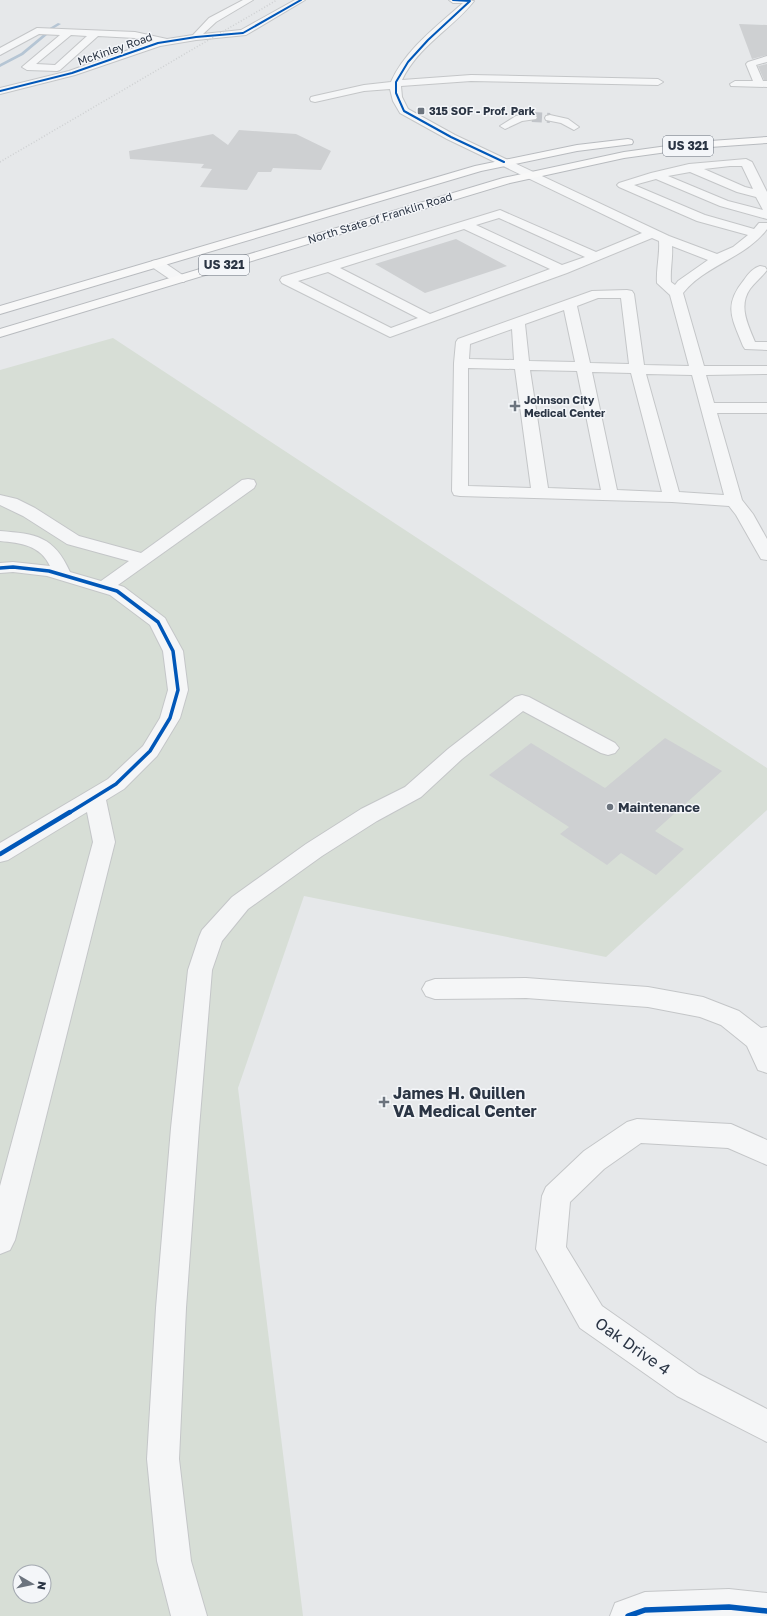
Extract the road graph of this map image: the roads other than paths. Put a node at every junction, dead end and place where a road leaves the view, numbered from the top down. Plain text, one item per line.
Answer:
1 (249, 0) edge
2 (301, 0) edge
3 (454, 0) edge
4 (69, 32) junction
5 (96, 33) junction
6 (135, 35) junction
7 (196, 37) junction
8 (169, 41) junction
9 (0, 52) edge
10 (767, 59) edge
11 (63, 62) junction
12 (658, 82) dead end
13 (396, 84) junction
14 (735, 84) dead end
15 (763, 84) edge
16 (0, 91) edge
17 (315, 99) dead end
18 (532, 117) tunnel mouth
19 (550, 118) tunnel mouth
20 (505, 126) dead end
21 (574, 127) dead end
22 (641, 140) dead end
23 (767, 140) edge
24 (504, 162) junction
25 (746, 162) junction
26 (760, 162) dead end
27 (689, 167) junction
28 (530, 175) junction
29 (655, 175) junction
30 (762, 195) junction
31 (767, 207) edge
32 (767, 214) edge
33 (465, 225) junction
34 (757, 234) junction
35 (659, 236) junction
36 (596, 257) junction
37 (718, 259) junction
38 (157, 264) junction
39 (329, 267) junction
40 (562, 270) junction
41 (763, 271) edge
42 (179, 279) junction
43 (676, 293) junction
44 (570, 304) junction
45 (0, 310) edge
46 (430, 318) junction
47 (518, 323) junction
48 (0, 333) edge
49 (767, 346) edge
50 (461, 363) junction
51 (522, 365) junction
52 (582, 367) junction
53 (637, 369) junction
54 (767, 370) edge
55 (698, 371) junction
56 (708, 408) junction
57 (767, 408) edge
58 (248, 484) dead end
59 (540, 493) junction
60 (610, 495) junction
61 (672, 497) junction
62 (0, 500) edge
63 (734, 501) junction
64 (0, 536) edge
65 (767, 555) edge
66 (144, 559) junction
67 (0, 568) edge
68 (63, 575) junction
69 (104, 587) junction
70 (608, 748) dead end
71 (95, 797) junction
72 (0, 854) edge
73 (435, 989) dead end
74 (762, 1039) edge
75 (767, 1062) edge
76 (767, 1153) edge
77 (0, 1240) edge
78 (767, 1426) edge
79 (767, 1611) edge
80 (189, 1616) edge
81 (628, 1616) edge

1 - 7 street
2 - 7 street, McKinley Road
3 - 13 street
4 - 5 street
4 - 9 street
4 - 11 street
5 - 6 street
5 - 11 street
6 - 8 street
6 - 11 street
7 - 8 street, McKinley Road
8 - 16 street, McKinley Road
10 - 15 street
12 - 13 street
13 - 17 street
13 - 24 street
14 - 15 street
18 - 20 street
19 - 21 street
22 - 24 highway, North State of Franklin Road / US 321
23 - 28 highway, North State of Franklin Road / US 321
24 - 28 street
24 - 38 highway, North State of Franklin Road / US 321
25 - 26 street
25 - 27 street
25 - 30 street
27 - 29 street
27 - 30 street
28 - 35 street
28 - 42 highway, North State of Franklin Road / US 321
29 - 32 street
29 - 34 street
30 - 31 street
32 - 34 street
33 - 36 street
33 - 39 street
33 - 40 street
34 - 37 street
35 - 36 street
35 - 37 street
35 - 43 street
36 - 40 street
37 - 41 street
37 - 43 street
38 - 42 street
38 - 45 highway, North State of Franklin Road / US 321
39 - 46 street
39 - 46 street
40 - 46 street
41 - 49 street
42 - 48 highway, North State of Franklin Road / US 321
43 - 55 street
44 - 47 street
44 - 52 street
44 - 53 street
47 - 50 street
47 - 51 street
50 - 51 street
50 - 59 street
51 - 52 street
51 - 59 street
52 - 53 street
52 - 60 street
53 - 55 street
53 - 61 street
54 - 55 street
55 - 56 street
56 - 57 street
56 - 63 street
58 - 66 street
59 - 60 street
60 - 61 street
61 - 63 street
62 - 66 street
63 - 65 street
64 - 68 street
66 - 69 street
67 - 68 street
68 - 69 street
69 - 71 street
70 - 80 street
71 - 72 street
71 - 77 street
73 - 74 street
74 - 75 street
76 - 78 street, Oak Drive 4
79 - 81 street

